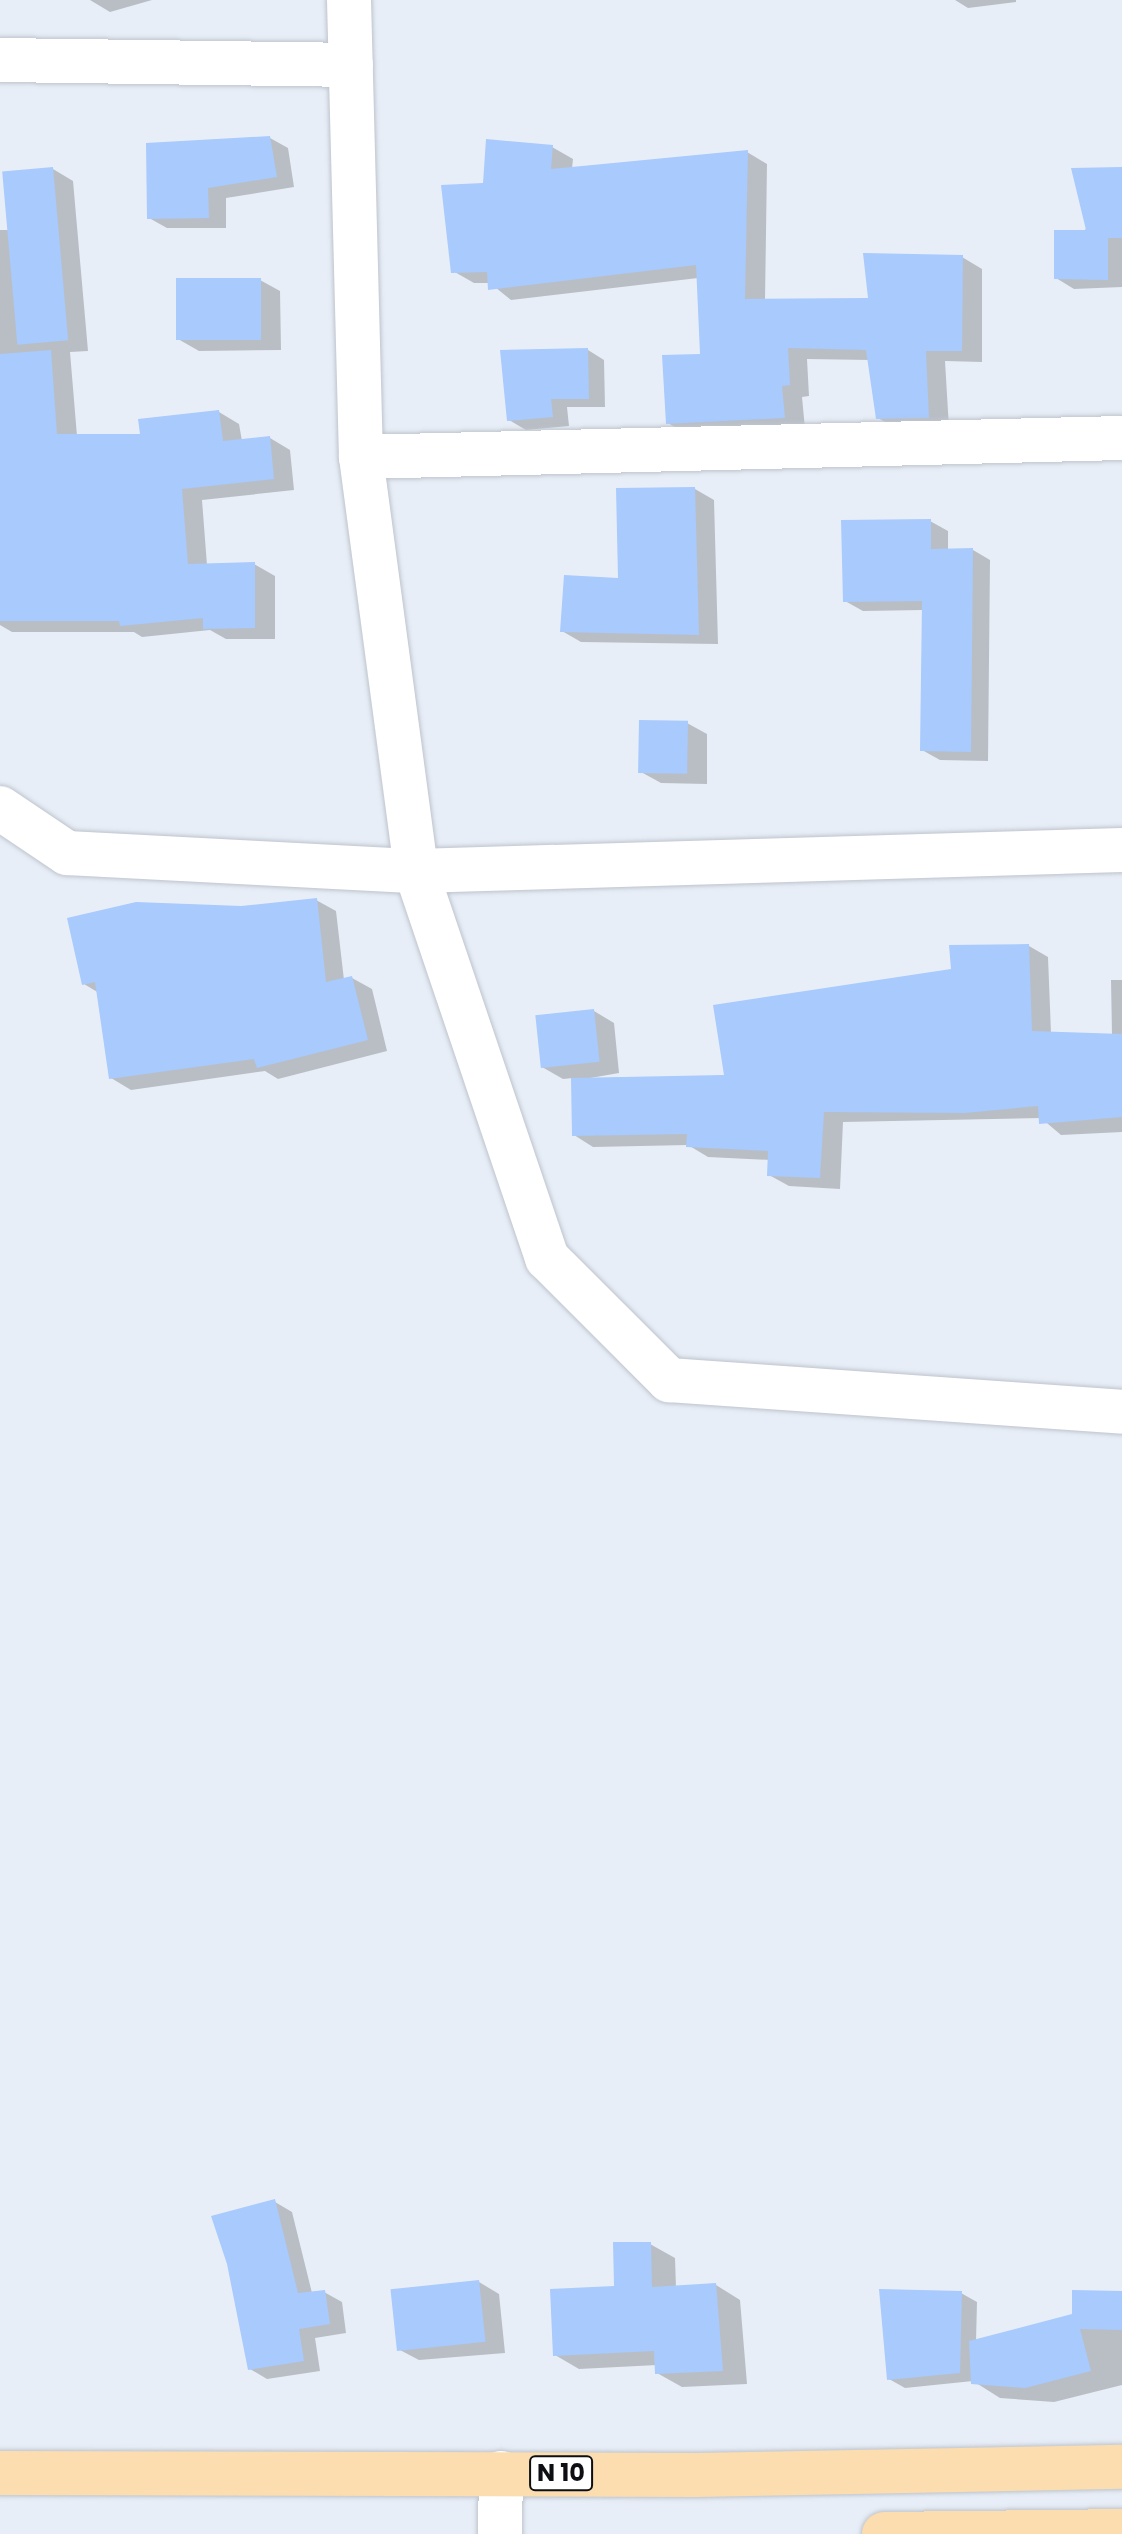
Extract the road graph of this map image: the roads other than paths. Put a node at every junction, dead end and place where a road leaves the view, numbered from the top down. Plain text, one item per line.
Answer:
1 (349, 0) edge
2 (0, 60) edge
3 (351, 65) junction
4 (1122, 438) edge
5 (361, 457) junction
6 (0, 808) edge
7 (1122, 850) edge
8 (416, 871) junction
9 (1122, 1412) edge
10 (1122, 2467) edge
11 (0, 2473) edge
12 (501, 2473) junction
13 (1122, 2531) edge
14 (500, 2534) edge
15 (884, 2534) edge

1 - 3 street
2 - 3 street
3 - 5 street
4 - 5 street
5 - 8 street
6 - 8 street
7 - 8 street
8 - 9 street
10 - 12 main road, N 10
11 - 12 main road, N 10
12 - 14 street
13 - 15 main road

